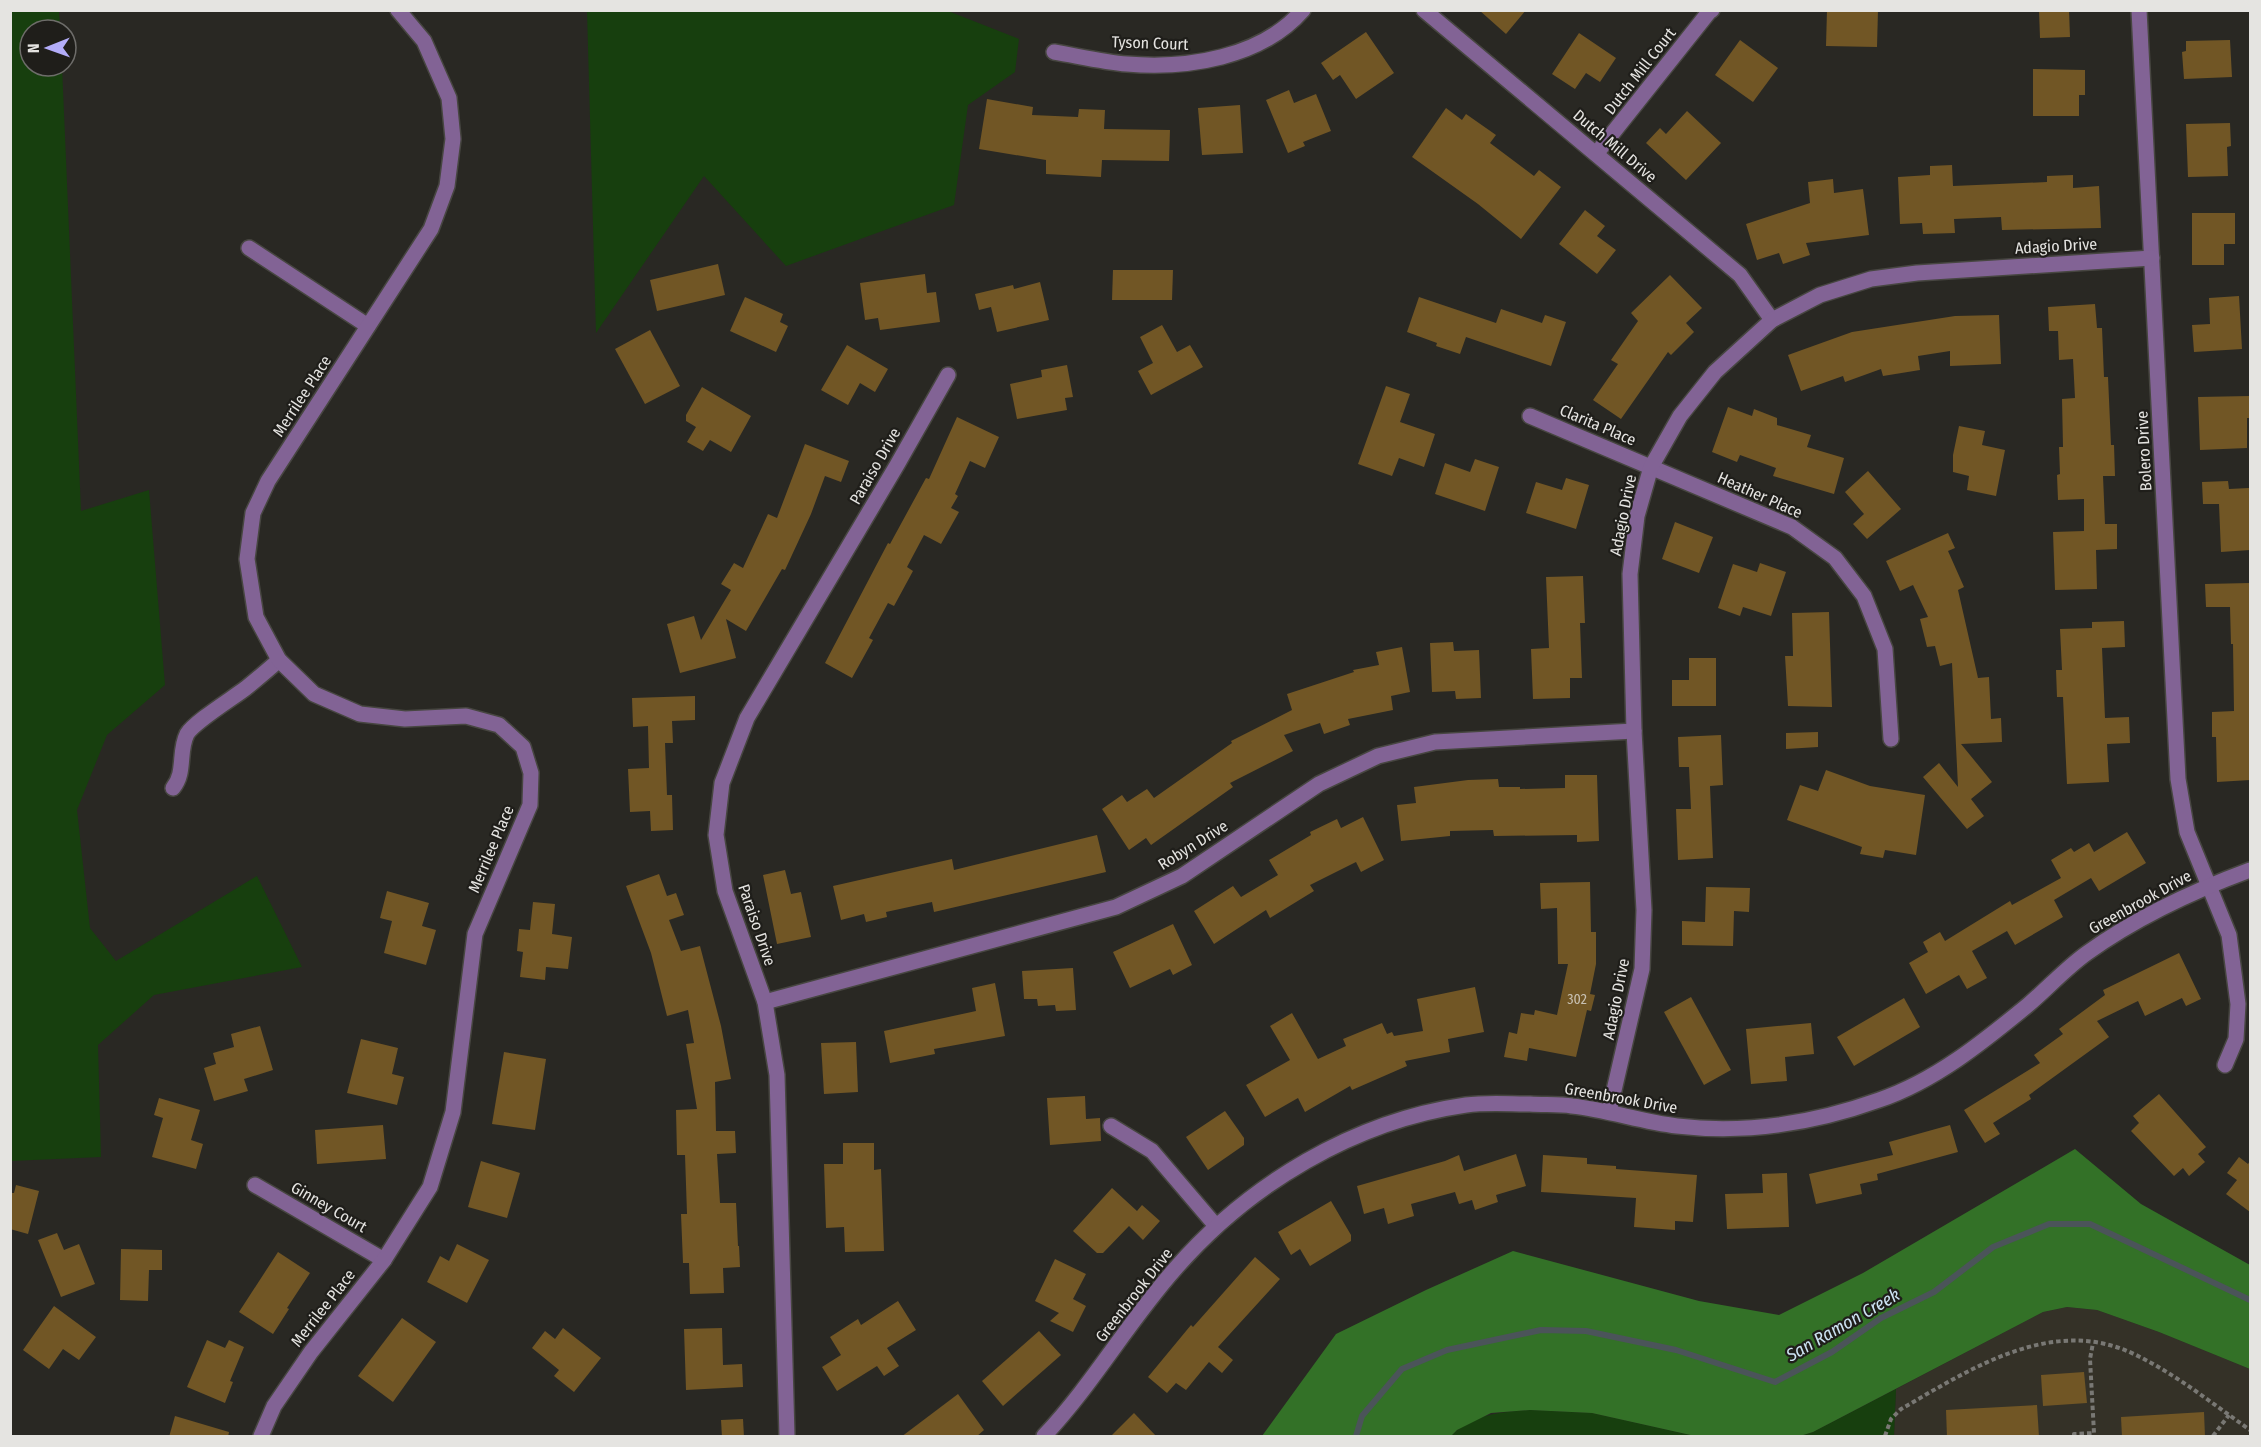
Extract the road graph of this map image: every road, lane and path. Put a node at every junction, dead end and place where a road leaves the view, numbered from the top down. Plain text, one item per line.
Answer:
1 (398, 10) edge
2 (1303, 10) edge
3 (1424, 10) edge
4 (1712, 10) edge
5 (2139, 10) edge
6 (1054, 52) dead end
7 (1596, 154) junction
8 (249, 248) dead end
9 (2152, 258) junction
10 (1772, 320) junction
11 (368, 326) junction
12 (948, 375) dead end
13 (1530, 416) dead end
14 (1651, 467) junction
15 (279, 660) junction
16 (1634, 731) junction
17 (1891, 739) dead end
18 (173, 788) dead end
19 (2250, 870) edge
20 (2207, 885) junction
21 (765, 1002) junction
22 (2225, 1065) dead end
23 (1609, 1112) junction
24 (1111, 1126) dead end
25 (255, 1185) dead end
26 (1216, 1226) junction
27 (384, 1260) junction
28 (2093, 1343) junction
29 (2229, 1415) junction
30 (2250, 1431) edge
31 (261, 1437) edge
32 (787, 1437) edge
33 (1044, 1437) edge
34 (1885, 1437) edge
35 (2074, 1437) edge
36 (2213, 1437) edge

1 - 11 street, Merrilee Place
2 - 6 street, Tyson Court
3 - 7 street, Dutch Mill Drive
4 - 7 street, Dutch Mill Court
5 - 9 street, Bolero Drive
7 - 10 street, Dutch Mill Drive
8 - 11 street
9 - 10 street, Adagio Drive
9 - 20 street, Bolero Drive
10 - 14 street, Adagio Drive
11 - 15 street, Merrilee Place
12 - 21 street, Paraiso Drive
13 - 14 street, Clarita Place
14 - 16 street, Adagio Drive
14 - 17 street, Heather Place
15 - 18 street
15 - 27 street, Merrilee Place
16 - 21 street, Robyn Drive
16 - 23 street, Adagio Drive
19 - 20 street, Greenbrook Drive
20 - 22 street, Bolero Drive
20 - 23 street, Greenbrook Drive
21 - 32 street, Paraiso Drive
23 - 26 street, Greenbrook Drive
24 - 26 street
25 - 27 street, Ginney Court
26 - 33 street, Greenbrook Drive
27 - 31 street, Merrilee Place
28 - 29 path
28 - 34 path
28 - 35 path
29 - 30 path
29 - 36 path

